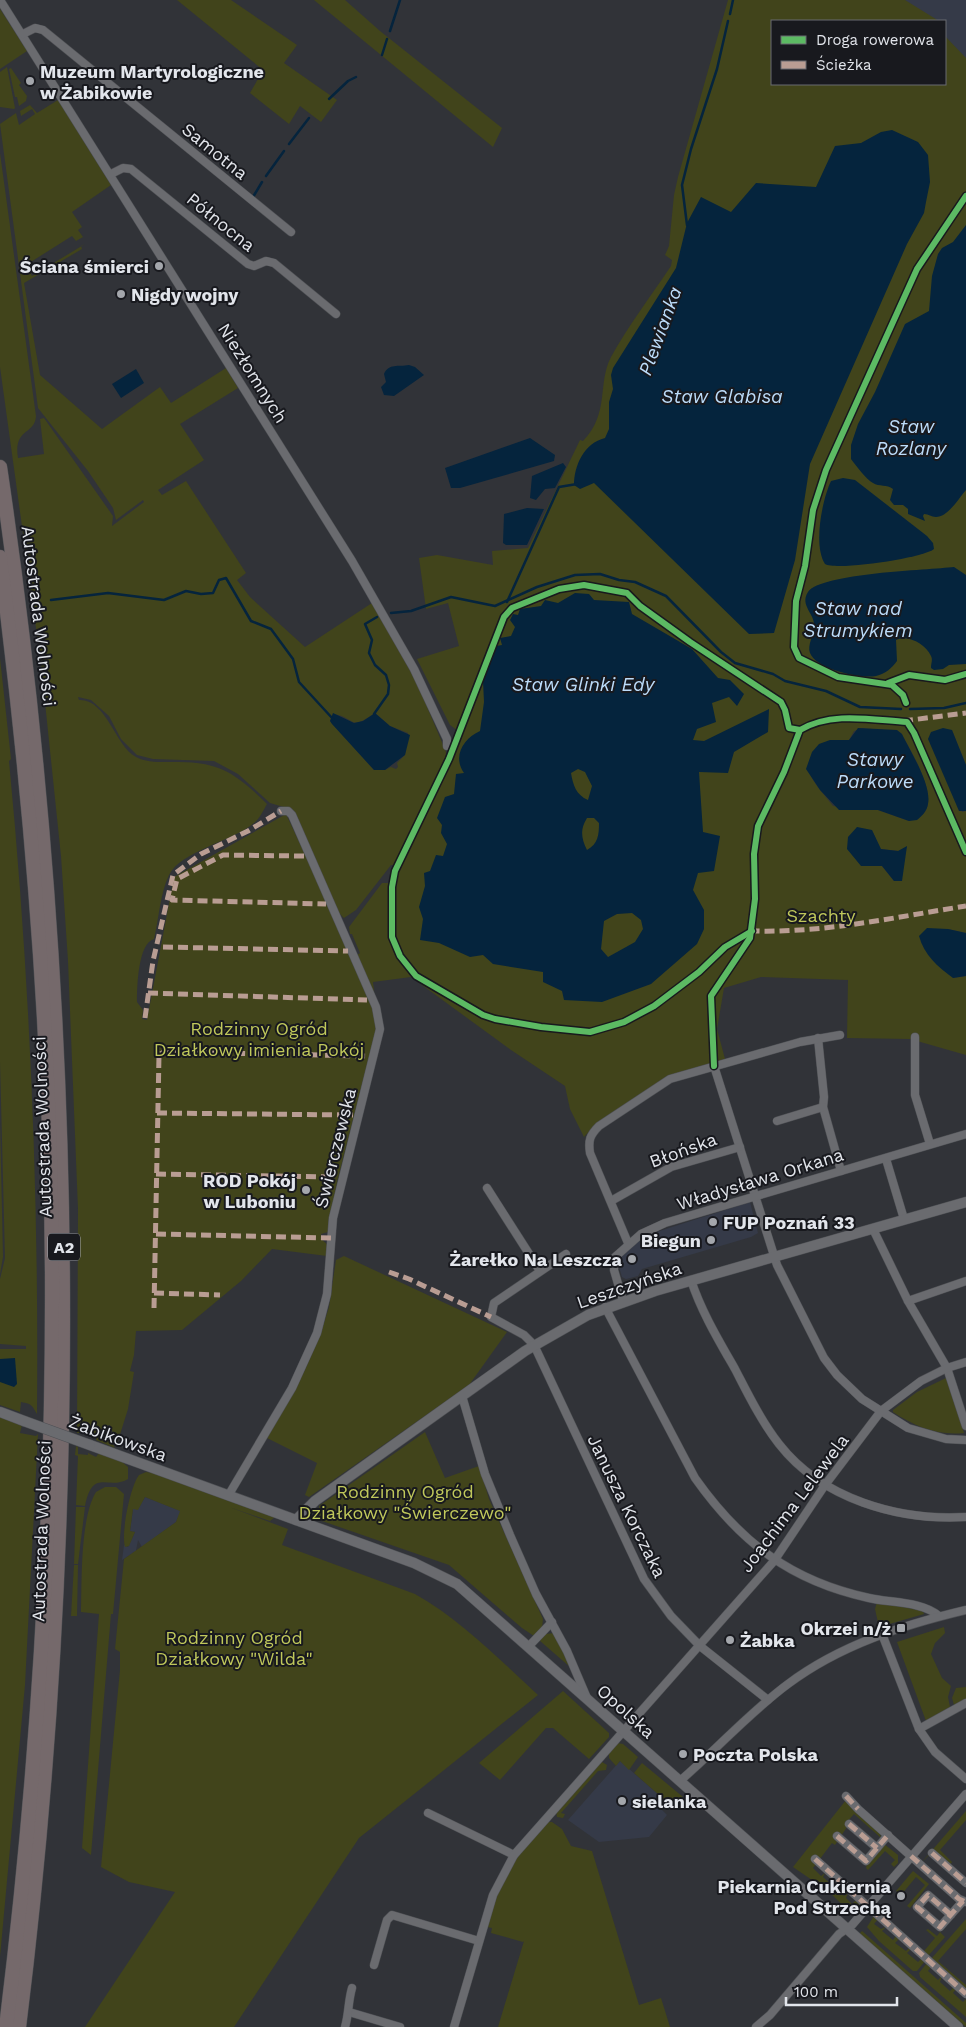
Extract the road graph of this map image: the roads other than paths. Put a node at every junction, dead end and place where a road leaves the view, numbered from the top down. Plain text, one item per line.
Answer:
1 (0, 0) edge
2 (23, 34) junction
3 (111, 174) junction
4 (291, 232) dead end
5 (336, 314) dead end
6 (0, 468) edge
7 (0, 557) edge
8 (447, 746) dead end
9 (281, 811) dead end
10 (840, 1035) dead end
11 (818, 1038) junction
12 (916, 1038) dead end
13 (714, 1066) junction
14 (823, 1107) junction
15 (777, 1121) dead end
16 (966, 1134) edge
17 (930, 1144) junction
18 (740, 1147) junction
19 (886, 1159) junction
20 (841, 1171) junction
21 (487, 1188) dead end
22 (755, 1196) junction
23 (611, 1201) junction
24 (966, 1202) edge
25 (904, 1219) junction
26 (873, 1228) junction
27 (628, 1243) junction
28 (566, 1254) dead end
29 (774, 1257) junction
30 (540, 1272) junction
31 (691, 1280) junction
32 (966, 1281) edge
33 (623, 1301) junction
34 (908, 1301) junction
35 (606, 1307) junction
36 (534, 1345) junction
37 (966, 1362) edge
38 (947, 1368) junction
39 (462, 1396) junction
40 (881, 1411) junction
41 (0, 1412) edge
42 (966, 1426) edge
43 (966, 1440) edge
44 (825, 1485) junction
45 (227, 1496) junction
46 (966, 1516) edge
47 (296, 1520) junction
48 (774, 1561) junction
49 (966, 1610) edge
50 (939, 1616) junction
51 (552, 1622) junction
52 (882, 1634) junction
53 (529, 1646) junction
54 (700, 1646) junction
55 (587, 1698) junction
56 (768, 1700) junction
57 (966, 1703) edge
58 (624, 1730) junction
59 (919, 1730) junction
60 (966, 1779) edge
61 (681, 1780) junction
62 (966, 1794) edge
63 (846, 1796) dead end
64 (428, 1813) dead end
65 (849, 1824) dead end
66 (888, 1835) junction
67 (837, 1836) dead end
68 (877, 1848) junction
69 (932, 1853) dead end
70 (514, 1855) junction
71 (911, 1856) junction
72 (815, 1859) dead end
73 (966, 1883) edge
74 (965, 1901) edge
75 (867, 1906) junction
76 (951, 1914) junction
77 (846, 1929) junction
78 (480, 1941) junction
79 (374, 1965) dead end
80 (352, 1988) dead end
81 (966, 1994) edge
82 (349, 2012) junction
83 (756, 2026) edge
84 (6, 2027) edge
85 (19, 2027) edge
86 (345, 2027) edge
87 (400, 2027) edge
88 (454, 2027) edge
89 (958, 2027) edge

1 - 2 street, Niezłomnych
2 - 3 street, Niezłomnych
2 - 4 street, Samotna
3 - 5 street, Północna
3 - 8 street, Niezłomnych
6 - 85 highway, Autostrada Wolności / A2
7 - 84 highway, Autostrada Wolności / A2
9 - 45 street, Świerczewska
10 - 11 street
11 - 13 street
11 - 14 street
12 - 17 street
13 - 18 street
13 - 23 street
14 - 15 street
14 - 20 street
16 - 17 street, Władysława Orkana
17 - 19 street, Władysława Orkana
18 - 22 street
18 - 23 street, Błońska
19 - 20 street, Władysława Orkana
19 - 25 street
20 - 22 street, Władysława Orkana
21 - 30 street
22 - 27 street, Władysława Orkana
22 - 29 street
23 - 27 street
24 - 25 street, Leszczyńska
25 - 26 street, Leszczyńska
26 - 29 street, Leszczyńska
26 - 34 street
27 - 33 street, Władysława Orkana
28 - 30 street
29 - 31 street, Leszczyńska
29 - 40 street
30 - 36 street
31 - 33 street, Leszczyńska
31 - 44 street
32 - 34 street
33 - 35 street, Leszczyńska
34 - 38 street
35 - 36 street, Leszczyńska
35 - 48 street
36 - 39 street, Leszczyńska
36 - 54 street, Janusza Korczaka
37 - 38 street, Joachima Lelewela
38 - 40 street, Joachima Lelewela
38 - 42 street
39 - 47 street, Leszczyńska
39 - 51 street
40 - 43 street
40 - 44 street, Joachima Lelewela
41 - 45 street, Żabikowska, bridge
44 - 46 street
44 - 48 street, Joachima Lelewela
45 - 47 street, Opolska
47 - 53 street, Opolska
48 - 50 street
48 - 54 street, Joachima Lelewela
49 - 50 street
50 - 52 street
51 - 53 street
51 - 55 street
52 - 56 street
52 - 59 street
53 - 55 street, Opolska
54 - 56 street, Janusza Korczaka
54 - 58 street, Joachima Lelewela
55 - 58 street, Opolska
56 - 61 street
57 - 59 street
58 - 61 street, Opolska
58 - 70 street, Joachima Lelewela
59 - 60 street
61 - 77 street, Opolska
62 - 71 street
63 - 66 street
64 - 70 street
65 - 68 street
66 - 68 street
66 - 71 street
67 - 68 street
69 - 73 street
70 - 78 street, Joachima Lelewela
71 - 74 street
71 - 75 street
72 - 75 street
74 - 76 street
75 - 77 street
75 - 81 street
76 - 76 street
77 - 83 street
77 - 89 street, Opolska
78 - 79 street
78 - 88 street, Joachima Lelewela
80 - 82 street
82 - 86 street
82 - 87 street

